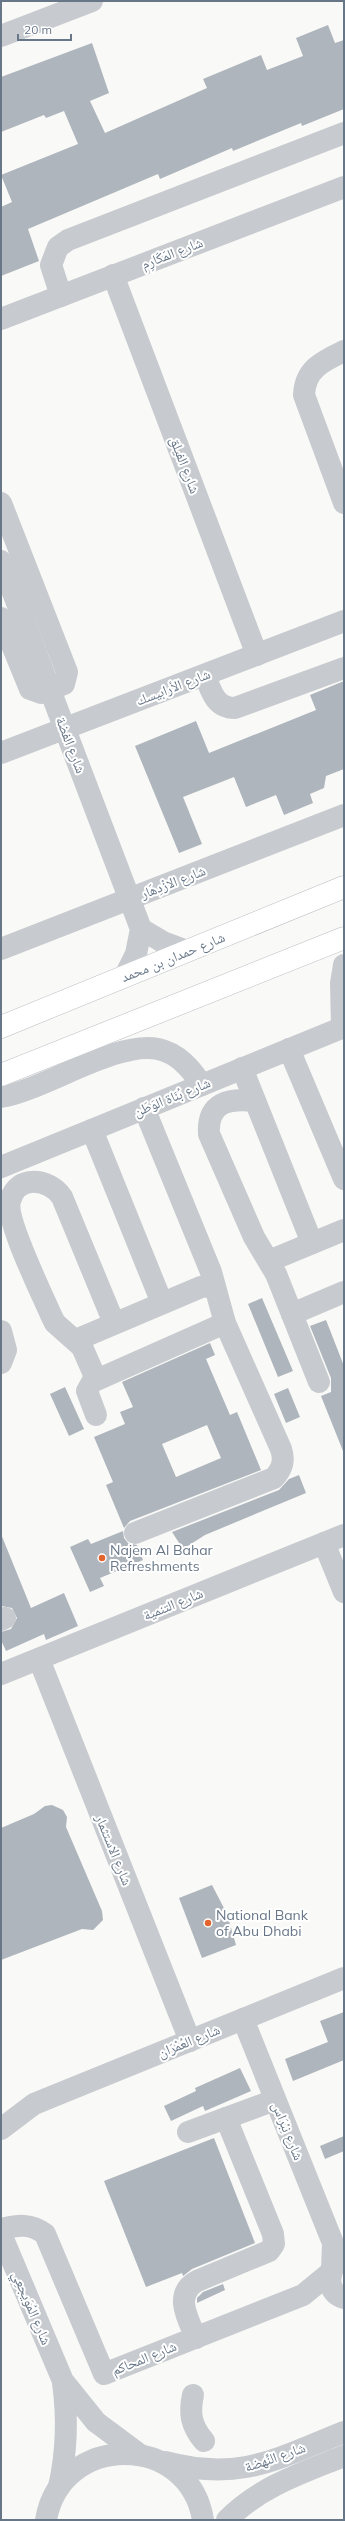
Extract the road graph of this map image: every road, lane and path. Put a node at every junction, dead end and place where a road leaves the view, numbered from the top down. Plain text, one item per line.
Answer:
1 (92, 1) edge
2 (57, 7) edge
3 (1, 36) edge
4 (344, 133) edge
5 (344, 186) edge
6 (113, 275) junction
7 (61, 296) junction
8 (1, 319) edge
9 (344, 351) edge
10 (1, 503) edge
11 (344, 503) edge
12 (1, 560) edge
13 (1, 618) edge
14 (344, 621) edge
15 (256, 655) junction
16 (344, 668) edge
17 (205, 675) junction
18 (50, 690) junction
19 (65, 728) junction
20 (1, 753) edge
21 (344, 815) edge
22 (344, 887) edge
23 (130, 899) junction
24 (141, 929) junction
25 (344, 938) edge
26 (1, 949) edge
27 (187, 951) junction
28 (344, 965) edge
29 (125, 976) junction
30 (1, 1027) edge
31 (343, 1027) edge
32 (289, 1049) junction
33 (242, 1068) junction
34 (1, 1075) edge
35 (202, 1085) junction
36 (1, 1098) edge
37 (256, 1101) junction
38 (144, 1108) junction
39 (92, 1130) junction
40 (1, 1167) edge
41 (344, 1179) edge
42 (344, 1230) edge
43 (312, 1243) junction
44 (269, 1261) junction
45 (214, 1286) junction
46 (343, 1294) edge
47 (162, 1303) junction
48 (292, 1314) junction
49 (114, 1323) junction
50 (225, 1323) junction
51 (1, 1331) edge
52 (76, 1340) junction
53 (1, 1363) edge
54 (96, 1379) junction
55 (319, 1382) dead end
56 (96, 1415) dead end
57 (135, 1533) dead end
58 (344, 1535) edge
59 (324, 1543) junction
60 (344, 1592) edge
61 (39, 1659) junction
62 (1, 1674) edge
63 (344, 1978) edge
64 (243, 2019) junction
65 (190, 2041) junction
66 (275, 2100) junction
67 (34, 2104) junction
68 (1, 2108) edge
69 (226, 2118) junction
70 (1, 2129) edge
71 (188, 2132) dead end
72 (1, 2229) edge
73 (1, 2234) edge
74 (337, 2260) edge
75 (303, 2296) junction
76 (342, 2298) edge
77 (196, 2338) junction
78 (63, 2381) junction
79 (193, 2394) dead end
80 (344, 2432) edge
81 (204, 2441) dead end
82 (344, 2456) edge
83 (148, 2457) junction
84 (59, 2487) junction
85 (45, 2517) edge
86 (203, 2520) edge
87 (227, 2520) edge

1 - 2 street
2 - 3 street
4 - 7 street
5 - 6 street, شارع المَكَارِم
6 - 7 street, شارع المَكَارِم
6 - 15 street, شارع الفيلق
7 - 8 street, شارع المَكَارِم
9 - 11 street
10 - 18 street
12 - 18 street, شارع الفضة
13 - 18 street
14 - 15 street, شارع الأرابيسك
15 - 17 street, شارع الأرابيسك
16 - 17 street
17 - 19 street, شارع الأرابيسك
18 - 19 street, شارع الفضة
19 - 20 street, شارع الأرابيسك
19 - 23 street, شارع الفضة
21 - 23 street, شارع الازْدِهَار
22 - 27 main road, شارع حمدان بن محمد
23 - 24 street, شارع الفضة
23 - 26 street, شارع الازْدِهَار
24 - 27 street
24 - 29 street
25 - 34 main road
27 - 29 main road, شارع حمدان بن محمد
28 - 31 street
29 - 30 main road, شارع حمدان بن محمد
31 - 32 street, شارع بُنَاة الوَطَن
32 - 33 street, شارع بُنَاة الوَطَن
32 - 41 street
33 - 35 street, شارع بُنَاة الوَطَن
33 - 37 street
35 - 36 street
35 - 38 street, شارع بُنَاة الوَطَن
37 - 43 street
37 - 44 street
38 - 39 street, شارع بُنَاة الوَطَن
38 - 45 street
39 - 40 street, شارع بُنَاة الوَطَن
39 - 47 street
42 - 43 street
43 - 44 street
44 - 48 street
45 - 47 street
45 - 50 street
46 - 48 street
47 - 49 street
48 - 55 street
49 - 52 street
49 - 52 street
50 - 54 street
50 - 57 street
51 - 53 street
52 - 54 street
54 - 56 street
58 - 59 street, شارع التنمية
59 - 60 street
59 - 61 street, شارع التنمية
61 - 62 street, شارع التنمية
61 - 65 street, شارع الاستثمار
63 - 64 street, شارع العُمْرَان
64 - 65 street, شارع العُمْرَان
64 - 66 street, شارع نِبْرَاس
65 - 67 street, شارع العُمْرَان
66 - 69 street
66 - 74 street, شارع نِبْرَاس
67 - 68 street, شارع العُمْرَان
67 - 70 street, شارع العُمْرَان
69 - 71 street
69 - 77 street
72 - 77 street, شارع المحاكم
73 - 78 street, شارع المُوَيجعِي
74 - 75 street, شارع المحاكم
74 - 76 street, شارع نِبْرَاس
75 - 76 street, شارع المحاكم
75 - 77 street, شارع المحاكم
78 - 83 street, شارع المُوَيجعِي
78 - 84 street, شارع المُوَيجعِي
79 - 81 street
80 - 83 street, شارع النَّهضة
82 - 87 street, شارع النَّهضة
83 - 84 street
83 - 86 street, شارع المُوَيجعِي
84 - 85 street

